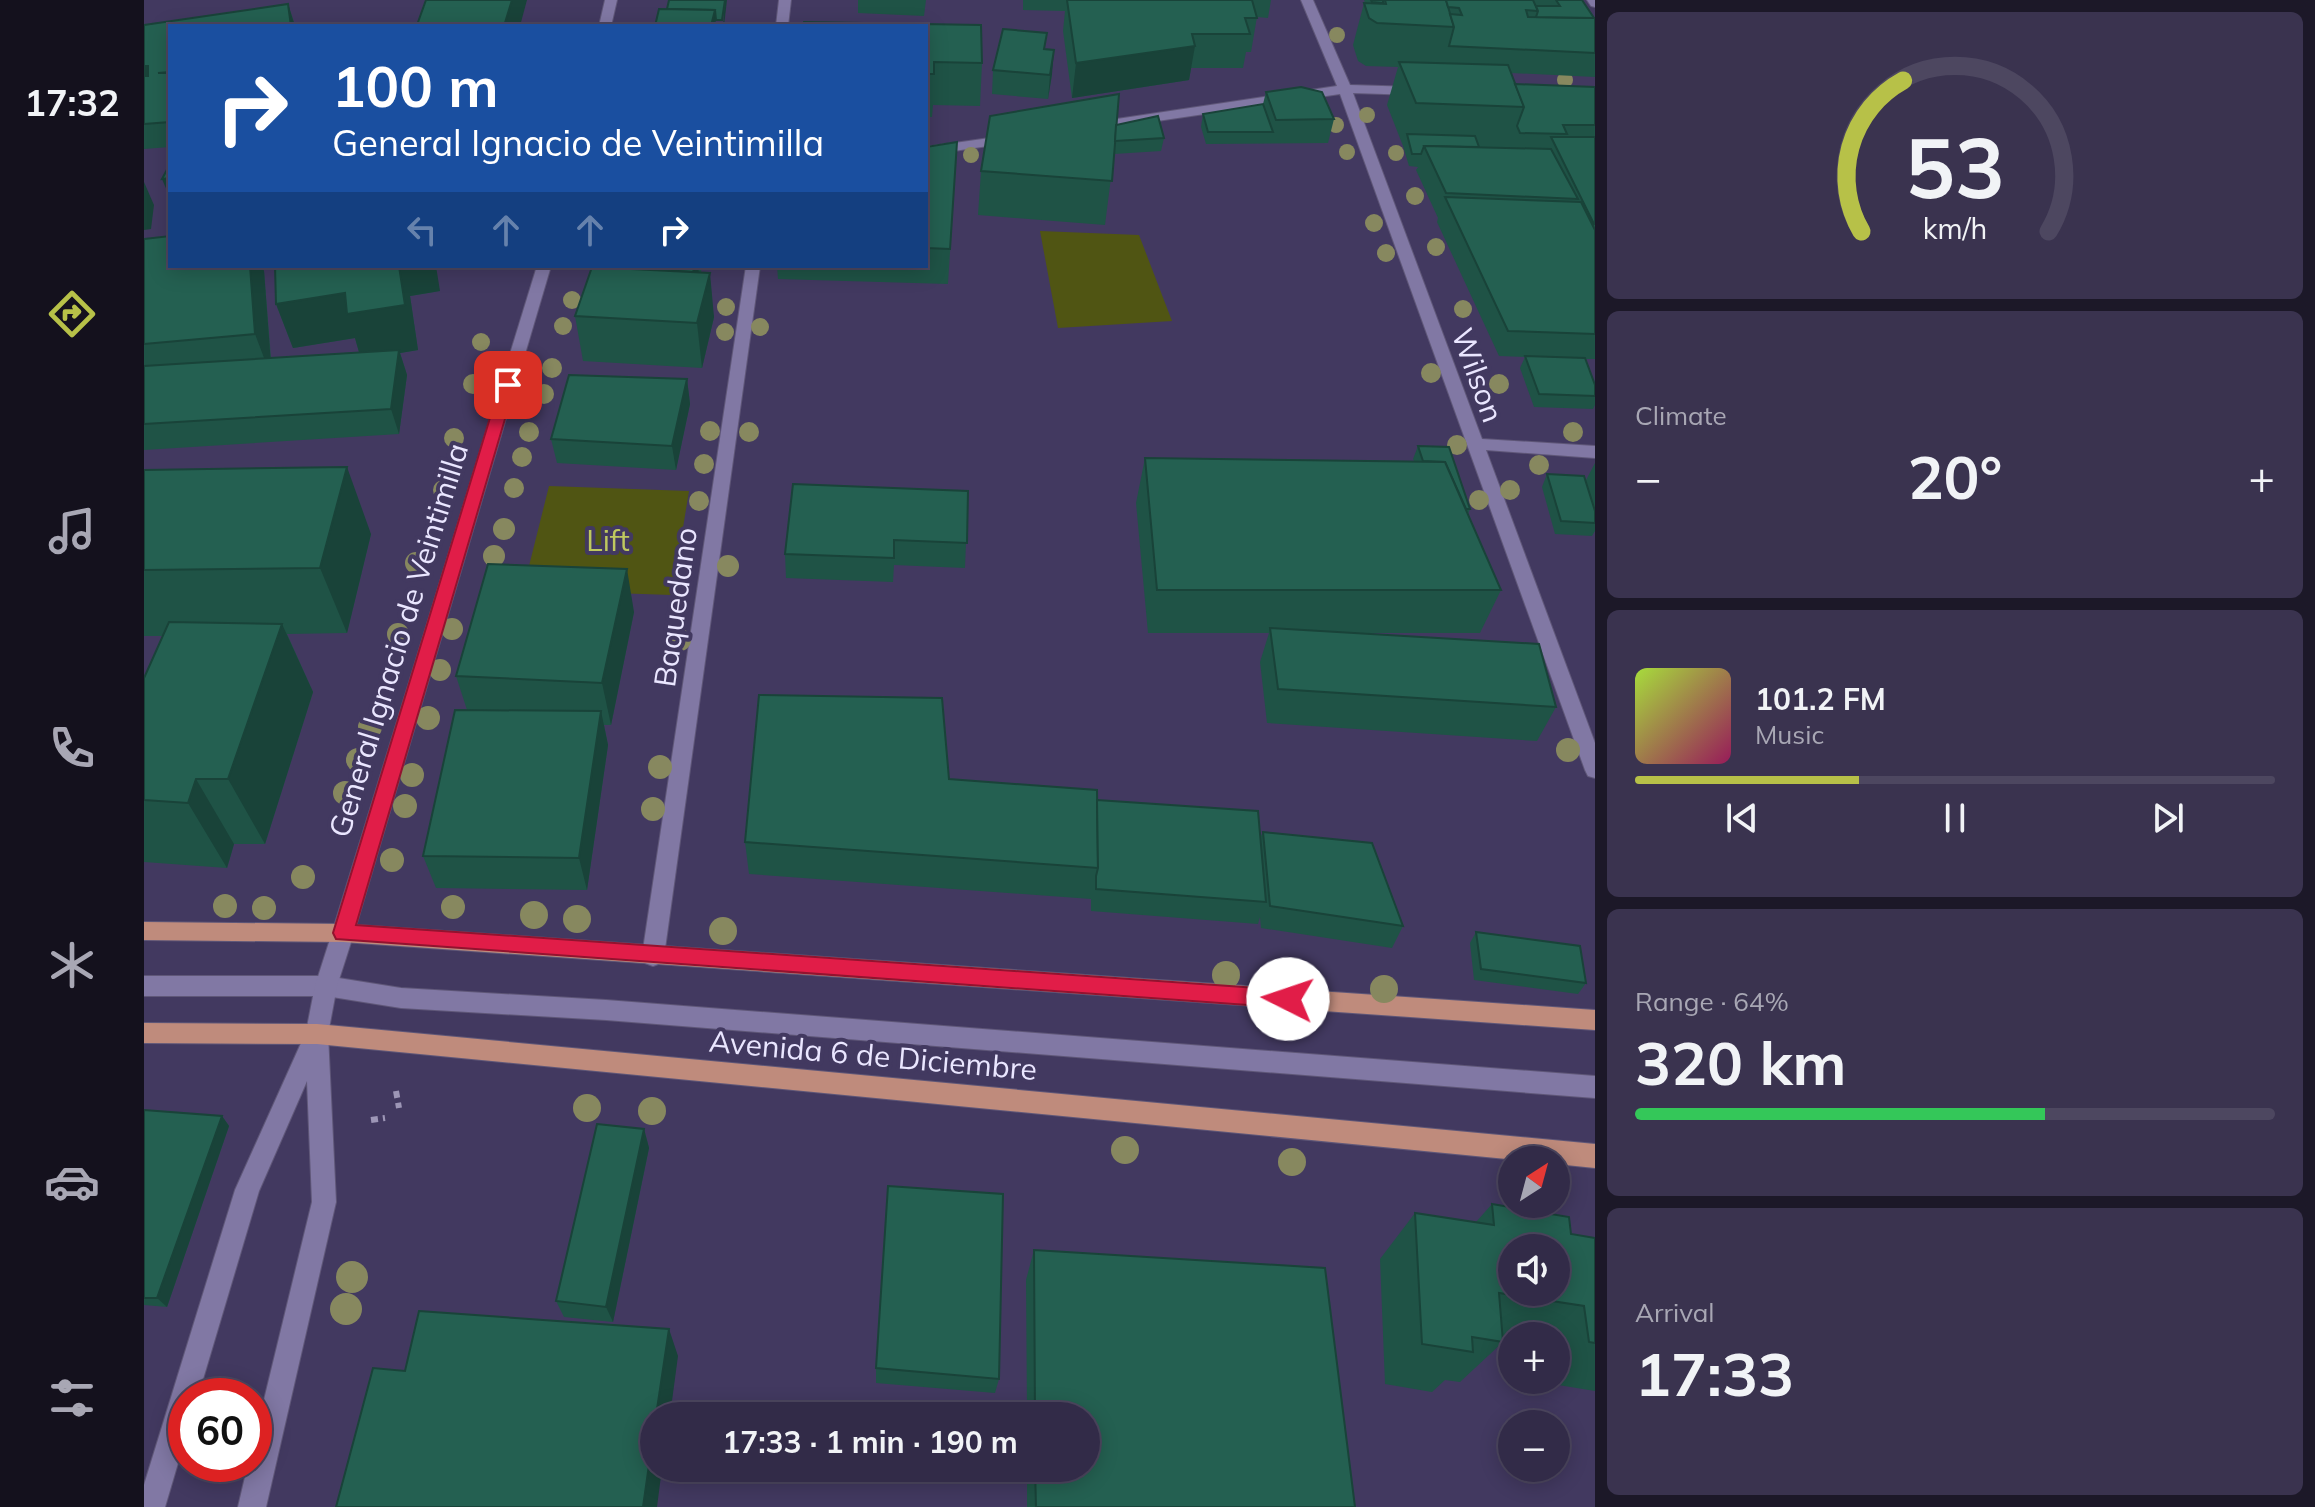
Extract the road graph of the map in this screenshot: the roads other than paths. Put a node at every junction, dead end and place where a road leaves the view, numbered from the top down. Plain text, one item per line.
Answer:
1 (611, 0) edge
2 (785, 0) edge
3 (1307, 0) edge
4 (605, 24) edge
5 (782, 24) edge
6 (1345, 89) junction
7 (1428, 91) edge
8 (1079, 129) edge
9 (1033, 135) edge
10 (928, 151) edge
11 (543, 268) edge
12 (753, 268) edge
13 (1474, 444) junction
14 (1595, 452) edge
15 (1595, 770) edge
16 (144, 931) edge
17 (343, 933) junction
18 (653, 956) junction
19 (144, 986) edge
20 (326, 986) junction
21 (1595, 1020) edge
22 (144, 1033) edge
23 (317, 1034) junction
24 (1595, 1087) edge
25 (1595, 1156) edge
26 (151, 1507) edge
27 (252, 1507) edge

1 - 4 street
2 - 5 street
3 - 6 street, Wilson
6 - 7 street
6 - 8 street
6 - 13 street, Wilson
9 - 10 street
11 - 17 street, General Ignacio de Veintimilla
12 - 18 street, Baquedano
13 - 14 street
13 - 15 street, Wilson
16 - 17 main road
17 - 18 main road
17 - 20 street, General Ignacio de Veintimilla
18 - 21 main road
19 - 20 street
20 - 23 street, General Ignacio de Veintimilla
20 - 24 street
22 - 23 main road, Avenida 6 de Diciembre
23 - 25 main road, Avenida 6 de Diciembre
23 - 26 street, General Ignacio de Veintimilla
23 - 27 street, General Ignacio de Veintimilla

